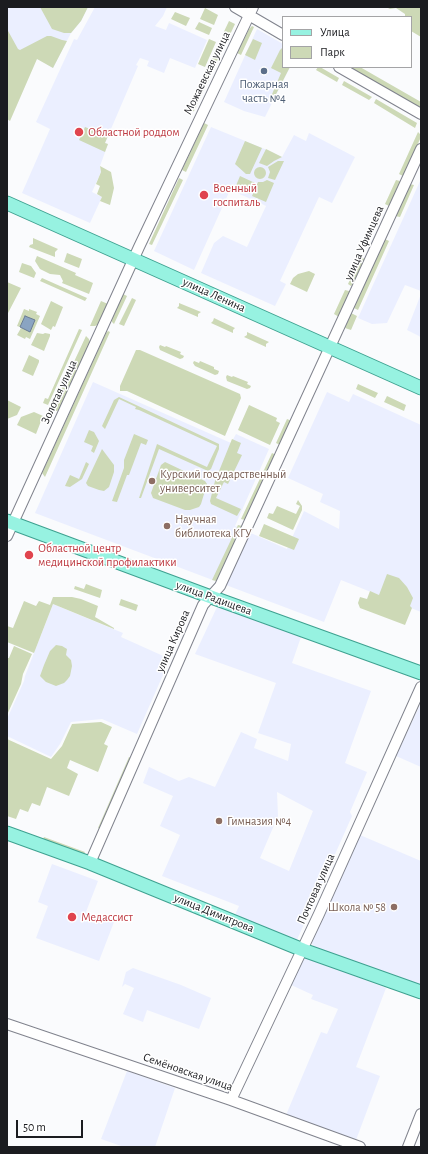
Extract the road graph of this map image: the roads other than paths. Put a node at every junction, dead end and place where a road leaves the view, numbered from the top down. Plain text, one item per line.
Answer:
1 (235, 7) edge
2 (251, 11) edge
3 (282, 34) edge
4 (341, 68) edge
5 (421, 114) edge
6 (421, 149) edge
7 (7, 203) edge
8 (134, 259) junction
9 (330, 348) junction
10 (421, 388) edge
11 (10, 522) edge
12 (7, 536) edge
13 (211, 597) junction
14 (421, 673) edge
15 (421, 687) edge
16 (7, 833) edge
17 (90, 864) junction
18 (303, 950) junction
19 (421, 992) edge
20 (7, 1024) edge
21 (231, 1100) junction
22 (421, 1114) edge
23 (360, 1147) edge
24 (408, 1147) edge

1 - 2 street
2 - 3 street
2 - 8 street, Можаевская улица
4 - 5 street
6 - 9 street, улица Уфимцева
7 - 8 main road, улица Ленина
8 - 9 main road, улица Ленина
8 - 11 street, Золотая улица
9 - 10 main road, улица Ленина
9 - 13 street, улица Кирова
11 - 12 street, Золотая улица
11 - 13 main road, улица Радищева
13 - 14 main road, улица Радищева
13 - 17 street, улица Кирова
15 - 18 street, Почтовая улица
16 - 17 main road, улица Димитрова
17 - 18 main road, улица Димитрова
18 - 19 main road, улица Димитрова
18 - 21 street, Почтовая улица
20 - 21 street, Семёновская улица
21 - 23 street, Семёновская улица
22 - 24 street

